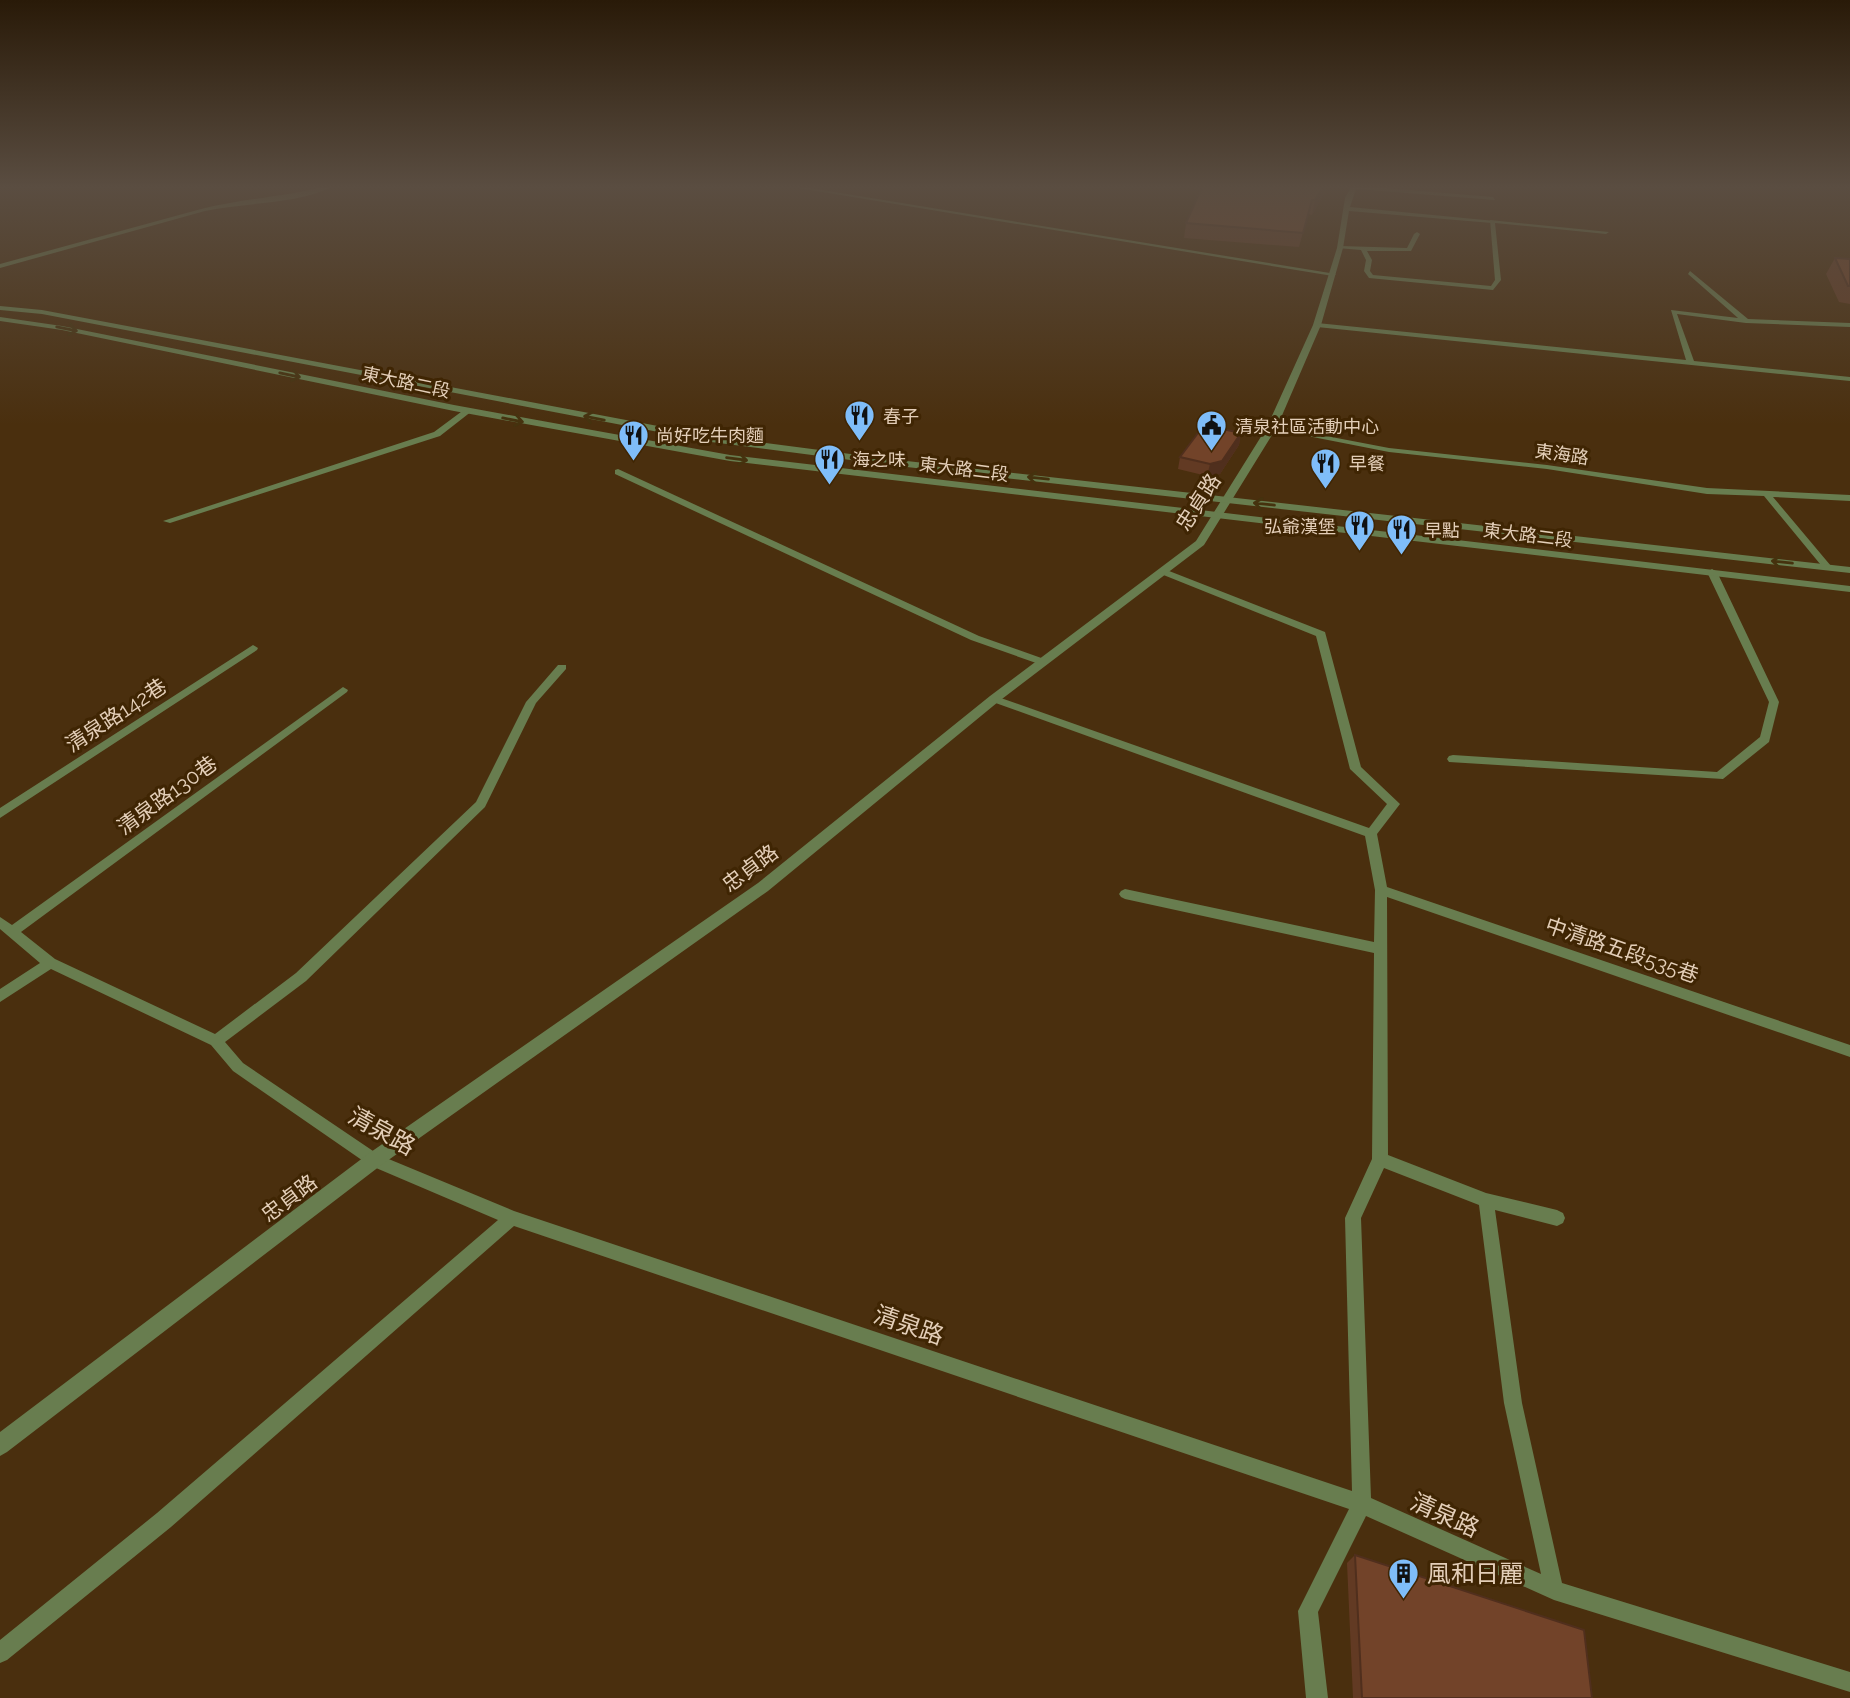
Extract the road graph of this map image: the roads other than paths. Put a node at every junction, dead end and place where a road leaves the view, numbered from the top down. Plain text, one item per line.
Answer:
1 (1285, 266) edge
2 (1335, 266) edge
3 (1368, 266) edge
4 (1497, 266) edge
5 (1690, 272) dead end
6 (1333, 274) junction
7 (0, 308) edge
8 (0, 319) edge
9 (1747, 321) junction
10 (1850, 324) edge
11 (1317, 325) junction
12 (1691, 364) junction
13 (1850, 379) edge
14 (473, 394) junction
15 (454, 408) junction
16 (468, 411) junction
17 (1272, 427) junction
18 (618, 472) dead end
19 (1767, 495) junction
20 (1850, 498) edge
21 (1226, 500) junction
22 (1216, 514) junction
23 (167, 522) dead end
24 (1828, 568) junction
25 (1850, 570) edge
26 (1164, 572) junction
27 (1712, 572) junction
28 (1850, 589) edge
29 (253, 648) dead end
30 (1044, 662) junction
31 (562, 667) dead end
32 (343, 690) dead end
33 (994, 699) junction
34 (1453, 759) dead end
35 (0, 814) edge
36 (1371, 833) junction
37 (1381, 890) junction
38 (1125, 894) dead end
39 (7, 927) edge
40 (1381, 949) junction
41 (50, 963) junction
42 (0, 996) edge
43 (216, 1041) junction
44 (1850, 1051) edge
45 (1380, 1159) junction
46 (374, 1160) junction
47 (1486, 1200) junction
48 (512, 1218) junction
49 (1557, 1218) dead end
50 (0, 1445) edge
51 (1362, 1504) junction
52 (1554, 1590) junction
53 (0, 1653) edge
54 (1850, 1682) edge
55 (1317, 1698) edge

1 - 6 lane
2 - 6 street, 忠貞路
3 - 4 lane
5 - 9 lane
6 - 11 street, 忠貞路
7 - 14 street, 東大路二段
8 -> 15 street, 東大路二段
9 - 10 lane
9 - 12 lane
11 - 12 lane
11 - 17 street, 忠貞路
12 - 13 lane
14 - 15 street
21 -> 14 street, 東大路二段
15 - 16 street, 東大路二段
16 -> 22 street, 東大路二段
16 - 23 lane
17 - 19 lane, 東海路
17 - 21 street, 忠貞路
18 - 30 lane
19 - 20 lane, 東海路
19 - 24 lane
21 - 22 street, 忠貞路
24 -> 21 street, 東大路二段
22 - 26 street, 忠貞路
22 - 27 street, 東大路二段
24 - 25 street, 東大路二段
26 - 30 street, 忠貞路
26 - 36 lane
27 - 28 street, 東大路二段
27 - 34 lane
29 - 35 lane, 清泉路142巷
30 - 33 street, 忠貞路
31 - 43 lane
32 - 39 lane, 清泉路130巷
33 - 36 lane
33 - 46 street, 忠貞路
36 - 37 lane
37 - 40 lane
37 - 44 lane, 中清路五段535巷
38 - 40 lane
39 - 41 lane, 清泉路
40 - 45 lane
41 - 42 lane
41 - 43 lane, 清泉路
43 - 46 lane, 清泉路
45 - 47 lane
45 - 51 lane
46 - 48 lane, 清泉路
46 - 50 street, 忠貞路
47 - 49 lane
47 - 52 lane
48 - 51 lane, 清泉路
48 - 53 lane
51 - 52 lane, 清泉路
51 - 55 lane
52 - 54 lane, 清泉路

